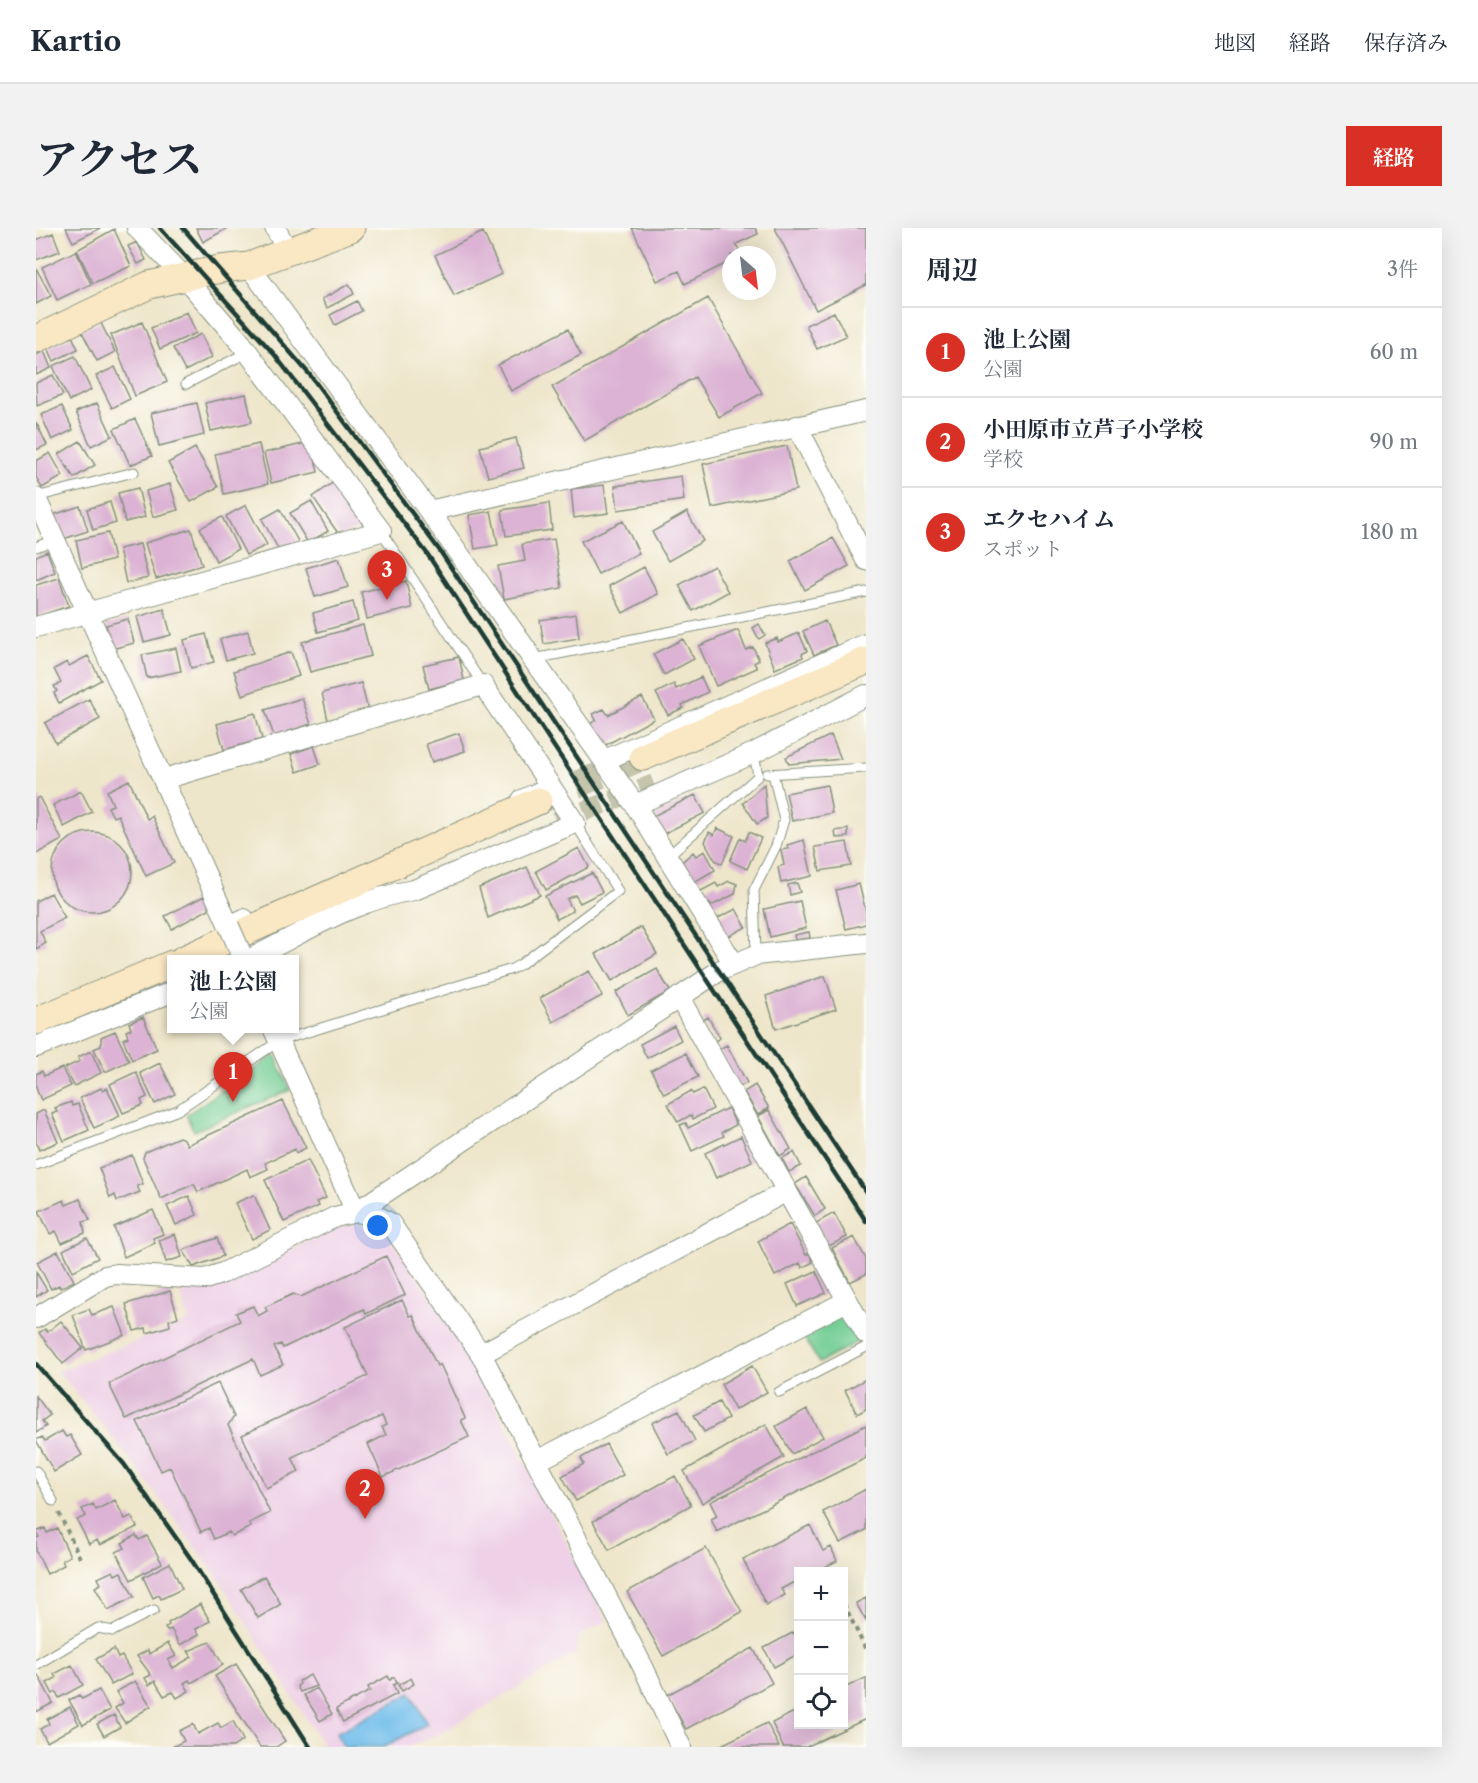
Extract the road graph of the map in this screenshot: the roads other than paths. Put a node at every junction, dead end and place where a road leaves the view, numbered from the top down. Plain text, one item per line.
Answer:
1 (137, 228) edge
2 (275, 228) edge
3 (351, 228) edge
4 (289, 253) junction
5 (249, 266) junction
6 (185, 278) junction
7 (36, 339) edge
8 (248, 352) junction
9 (186, 384) dead end
10 (866, 411) edge
11 (796, 426) junction
12 (134, 472) dead end
13 (36, 498) edge
14 (429, 511) junction
15 (381, 531) junction
16 (45, 544) edge
17 (866, 560) edge
18 (866, 592) edge
19 (87, 614) junction
20 (36, 627) edge
21 (866, 644) edge
22 (534, 659) junction
23 (866, 661) edge
24 (483, 686) junction
25 (866, 695) edge
26 (809, 723) junction
27 (754, 753) junction
28 (643, 757) tunnel mouth
29 (605, 760) junction
30 (866, 768) edge
31 (772, 774) junction
32 (758, 776) junction
33 (164, 779) junction
34 (654, 784) tunnel mouth
35 (544, 805) junction
36 (635, 805) junction
37 (575, 823) junction
38 (667, 857) junction
39 (394, 893) junction
40 (229, 926) junction
41 (866, 943) edge
42 (194, 955) edge
43 (243, 955) edge
44 (249, 955) edge
45 (756, 955) junction
46 (734, 964) junction
47 (167, 966) edge
48 (167, 994) edge
49 (679, 997) junction
50 (36, 1021) edge
51 (299, 1029) edge
52 (276, 1035) edge
53 (36, 1047) edge
54 (36, 1165) edge
55 (787, 1191) junction
56 (356, 1212) junction
57 (847, 1301) junction
58 (36, 1318) edge
59 (866, 1334) edge
60 (866, 1347) edge
61 (481, 1354) junction
62 (779, 1392) dead end
63 (537, 1461) junction
64 (36, 1472) edge
65 (53, 1501) road end
66 (154, 1610) dead end
67 (36, 1665) edge
68 (681, 1747) edge

1 - 6 street
2 - 4 street
3 - 4 street
4 - 5 street
5 - 6 street
5 - 14 street
6 - 7 street
6 - 8 street
8 - 9 lane
8 - 15 street
10 - 11 street
11 - 14 street
11 - 17 street
12 - 13 lane
13 - 16 street
14 - 22 street
15 - 19 street
15 - 24 lane
16 - 19 street
18 - 22 lane
19 - 20 street
19 - 33 street
21 - 29 street
22 - 29 street
23 - 28 street
24 - 33 street
24 - 35 street
25 - 26 street
26 - 27 street
26 - 34 street
27 - 32 lane
27 - 36 street
29 - 36 street
30 - 31 lane
31 - 32 lane
31 - 45 lane
32 - 38 lane
33 - 40 street
35 - 37 street
35 - 39 street
35 - 40 street
35 - 42 street
36 - 38 street
37 - 39 street
37 - 51 lane
38 - 46 street
39 - 44 street
40 - 43 street, bridge
41 - 45 street
45 - 46 street
46 - 49 street
47 - 50 street
48 - 53 street
49 - 55 street
49 - 56 street
52 - 54 lane
52 - 56 street
55 - 57 street
55 - 61 street
56 - 58 street
56 - 61 street
57 - 59 street
57 - 63 street
60 - 62 lane
61 - 63 street
63 - 68 street
64 - 65 lane
66 - 67 lane

